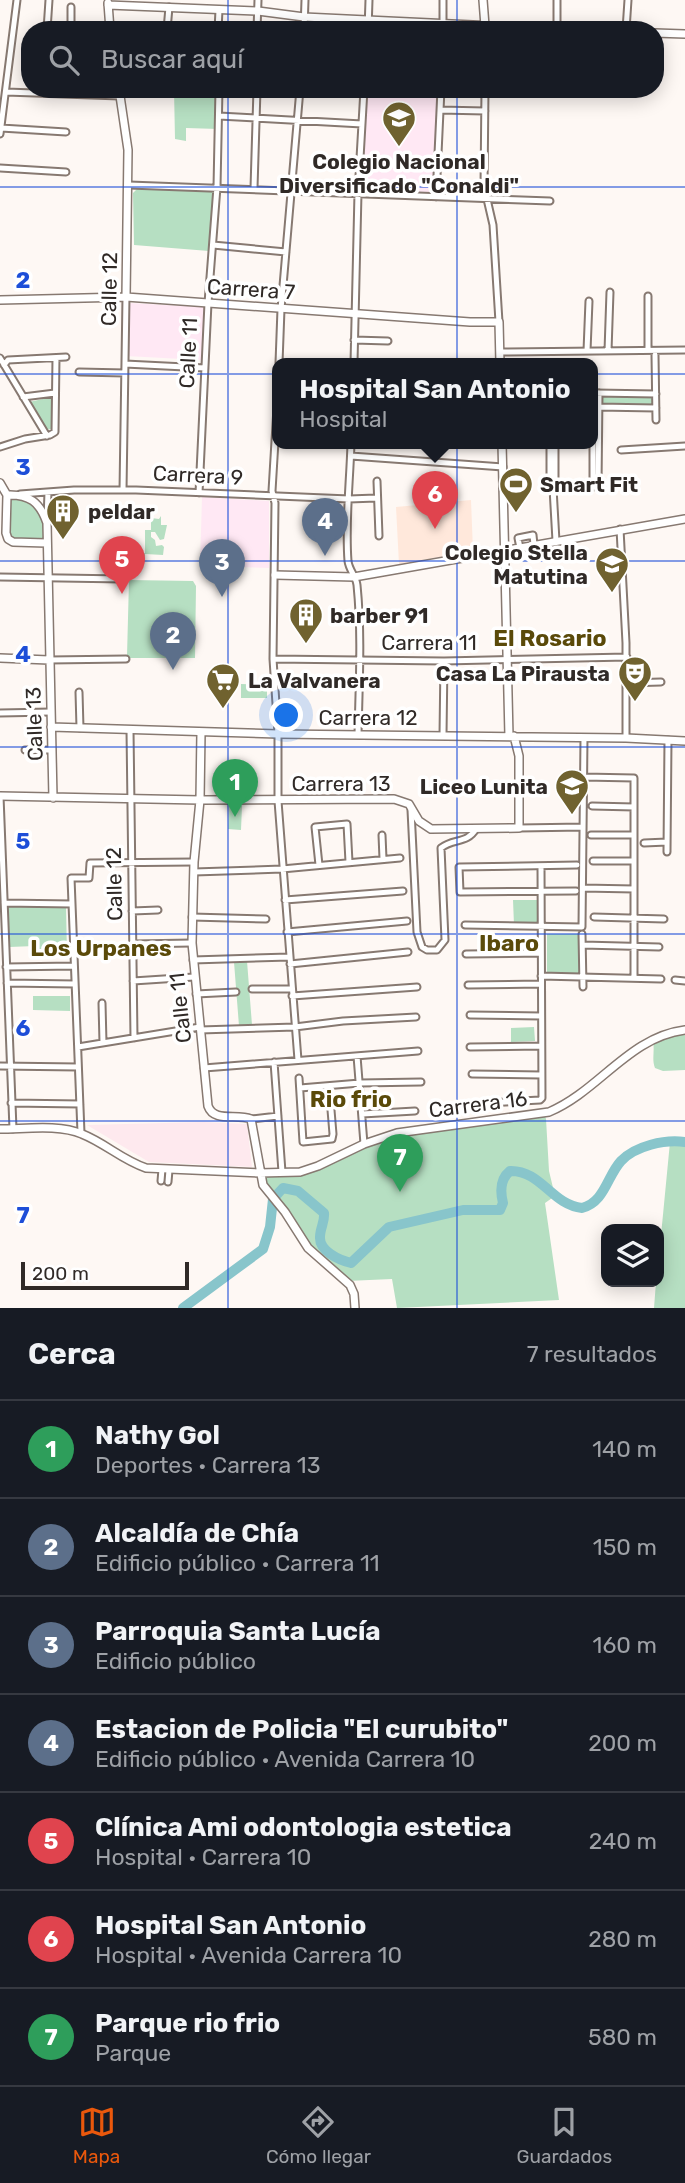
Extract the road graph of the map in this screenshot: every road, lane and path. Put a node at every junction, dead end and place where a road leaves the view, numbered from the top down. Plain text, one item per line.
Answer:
1 (17, 0) edge
2 (49, 0) edge
3 (258, 0) edge
4 (305, 0) edge
5 (369, 0) edge
6 (443, 0) edge
7 (483, 0) edge
8 (557, 0) edge
9 (628, 0) edge
10 (108, 2) edge
11 (72, 7) dead end
12 (169, 8) junction
13 (219, 10) junction
14 (258, 11) junction
15 (304, 17) junction
16 (368, 20) junction
17 (48, 21) edge
18 (71, 21) edge
19 (109, 21) edge
20 (168, 21) edge
21 (218, 21) edge
22 (257, 21) edge
23 (304, 21) edge
24 (387, 21) edge
25 (443, 21) edge
26 (484, 21) edge
27 (555, 21) edge
28 (627, 21) edge
29 (664, 33) edge
30 (685, 34) edge
31 (0, 69) edge
32 (8, 70) junction
33 (6, 92) junction
34 (21, 92) edge
35 (121, 98) edge
36 (219, 98) edge
37 (257, 98) edge
38 (299, 98) edge
39 (363, 98) edge
40 (441, 98) edge
41 (485, 98) edge
42 (440, 110) junction
43 (485, 111) junction
44 (219, 116) junction
45 (1, 118) edge
46 (256, 118) junction
47 (298, 120) junction
48 (362, 124) junction
49 (0, 131) edge
50 (66, 132) dead end
51 (0, 168) edge
52 (66, 172) dead end
53 (129, 185) junction
54 (217, 187) junction
55 (254, 188) junction
56 (292, 191) junction
57 (358, 194) junction
58 (436, 197) junction
59 (486, 199) junction
60 (550, 201) dead end
61 (213, 245) junction
62 (286, 252) junction
63 (610, 292) dead end
64 (648, 296) dead end
65 (126, 297) junction
66 (0, 300) edge
67 (589, 301) dead end
68 (208, 303) junction
69 (281, 309) junction
70 (355, 314) junction
71 (499, 322) junction
72 (354, 340) junction
73 (388, 341) dead end
74 (648, 350) junction
75 (685, 350) edge
76 (587, 351) junction
77 (608, 351) junction
78 (500, 352) junction
79 (655, 355) dead end
80 (66, 357) dead end
81 (0, 358) edge
82 (56, 358) junction
83 (279, 358) edge
84 (354, 358) edge
85 (500, 358) edge
86 (125, 364) junction
87 (4, 365) junction
88 (205, 368) junction
89 (79, 372) dead end
90 (125, 373) junction
91 (55, 393) junction
92 (598, 393) edge
93 (656, 394) junction
94 (23, 397) junction
95 (598, 407) edge
96 (656, 408) junction
97 (656, 420) dead end
98 (47, 436) junction
99 (685, 446) edge
100 (0, 447) edge
101 (275, 449) edge
102 (351, 449) edge
103 (502, 449) edge
104 (553, 449) edge
105 (595, 449) edge
106 (596, 449) edge
107 (621, 450) dead end
108 (351, 456) junction
109 (503, 467) junction
110 (377, 481) dead end
111 (0, 483) edge
112 (595, 486) junction
113 (553, 488) junction
114 (124, 490) junction
115 (48, 492) junction
116 (200, 493) junction
117 (7, 495) junction
118 (18, 495) junction
119 (273, 496) junction
120 (376, 498) junction
121 (349, 499) junction
122 (685, 519) edge
123 (47, 523) junction
124 (3, 525) edge
125 (620, 529) junction
126 (543, 533) dead end
127 (533, 535) junction
128 (379, 536) dead end
129 (556, 541) junction
130 (46, 543) junction
131 (534, 545) junction
132 (520, 548) junction
133 (505, 550) junction
134 (275, 575) junction
135 (0, 577) edge
136 (47, 577) junction
137 (354, 577) junction
138 (123, 579) dead end
139 (627, 657) junction
140 (0, 658) edge
141 (126, 659) dead end
142 (273, 659) junction
143 (360, 659) junction
144 (49, 660) junction
145 (508, 660) junction
146 (444, 661) junction
147 (627, 682) junction
148 (661, 682) dead end
149 (79, 692) dead end
150 (51, 712) junction
151 (0, 713) edge
152 (51, 727) junction
153 (80, 728) junction
154 (130, 730) junction
155 (201, 732) junction
156 (278, 734) junction
157 (358, 735) junction
158 (443, 736) junction
159 (512, 736) junction
160 (584, 737) junction
161 (626, 738) junction
162 (668, 740) junction
163 (685, 741) edge
164 (25, 750) dead end
165 (52, 750) junction
166 (584, 777) junction
167 (0, 796) edge
168 (53, 798) junction
169 (131, 800) junction
170 (200, 800) junction
171 (278, 801) junction
172 (592, 806) dead end
173 (411, 807) junction
174 (634, 807) junction
175 (583, 827) junction
176 (519, 828) junction
177 (476, 829) junction
178 (382, 835) dead end
179 (591, 835) dead end
180 (634, 835) junction
181 (667, 842) junction
182 (644, 843) dead end
183 (667, 852) dead end
184 (400, 858) dead end
185 (383, 859) junction
186 (634, 860) junction
187 (593, 861) dead end
188 (194, 862) junction
189 (349, 862) junction
190 (132, 863) junction
191 (1, 865) edge
192 (319, 865) junction
193 (577, 865) dead end
194 (541, 866) junction
195 (282, 869) junction
196 (194, 872) junction
197 (583, 888) junction
198 (634, 889) junction
199 (403, 891) dead end
200 (541, 891) junction
201 (576, 891) dead end
202 (285, 900) junction
203 (4, 904) junction
204 (72, 904) junction
205 (158, 910) dead end
206 (132, 911) junction
207 (594, 917) dead end
208 (2, 918) edge
209 (191, 918) junction
210 (634, 918) junction
211 (266, 919) dead end
212 (664, 919) dead end
213 (407, 921) dead end
214 (465, 925) dead end
215 (541, 927) junction
216 (582, 930) junction
217 (287, 932) junction
218 (192, 943) junction
219 (133, 944) junction
220 (583, 945) junction
221 (634, 946) junction
222 (659, 947) dead end
223 (408, 952) dead end
224 (541, 953) junction
225 (466, 954) dead end
226 (3, 955) edge
227 (193, 960) junction
228 (290, 960) junction
229 (74, 966) junction
230 (6, 967) junction
231 (541, 976) junction
232 (194, 977) junction
233 (583, 977) junction
234 (634, 978) junction
235 (661, 979) dead end
236 (676, 980) dead end
237 (133, 981) junction
238 (685, 981) edge
239 (7, 983) junction
240 (75, 984) junction
241 (541, 984) junction
242 (468, 985) dead end
243 (417, 987) dead end
244 (583, 987) dead end
245 (252, 989) dead end
246 (236, 992) dead end
247 (196, 993) junction
248 (292, 993) junction
249 (102, 1003) dead end
250 (470, 1015) dead end
251 (541, 1016) junction
252 (416, 1017) dead end
253 (295, 1027) junction
254 (200, 1029) junction
255 (685, 1030) edge
256 (134, 1038) junction
257 (103, 1043) junction
258 (0, 1044) edge
259 (9, 1044) junction
260 (470, 1046) dead end
261 (541, 1046) junction
262 (78, 1047) junction
263 (418, 1051) dead end
264 (357, 1056) junction
265 (298, 1060) junction
266 (274, 1062) junction
267 (0, 1066) edge
268 (10, 1066) junction
269 (78, 1067) junction
270 (204, 1068) junction
271 (471, 1074) dead end
272 (541, 1074) junction
273 (299, 1078) dead end
274 (421, 1082) dead end
275 (360, 1083) junction
276 (329, 1086) junction
277 (300, 1088) junction
278 (12, 1103) junction
279 (80, 1104) junction
280 (471, 1104) dead end
281 (415, 1111) dead end
282 (362, 1114) junction
283 (278, 1116) junction
284 (251, 1119) junction
285 (0, 1129) edge
286 (13, 1129) junction
287 (81, 1133) junction
288 (364, 1144) junction
289 (166, 1169) junction
290 (282, 1172) junction
291 (259, 1173) junction
292 (161, 1181) dead end
293 (168, 1182) dead end
294 (355, 1308) edge

1 - 32 street
2 - 17 street
3 - 14 street
4 - 15 street
5 - 16 street
6 - 25 street
7 - 26 street
8 - 27 street
9 - 28 street
10 - 12 street
10 - 19 street
11 - 18 street
12 - 13 street
12 - 20 street
13 - 14 street
13 - 21 street
14 - 15 street
14 - 22 street
15 - 16 street
15 - 23 street
16 - 24 street
29 - 30 street
31 - 32 street
32 - 33 street
33 - 34 street
33 - 45 street
35 - 53 street, Calle 12
36 - 44 street, Calle 11
37 - 46 street
38 - 47 street
39 - 48 street
40 - 42 street
41 - 43 street
42 - 43 street
42 - 58 street
43 - 59 street
44 - 46 street
44 - 54 street, Calle 11
45 - 49 street
46 - 47 street
46 - 55 street
47 - 48 street
47 - 56 street
48 - 57 street
49 - 50 street
51 - 52 street
53 - 54 street
53 - 65 street, Calle 12
54 - 55 street
54 - 61 street, Calle 11
55 - 56 street
56 - 57 street
56 - 62 street
57 - 58 street
57 - 70 street
58 - 59 street
59 - 60 street
59 - 71 street
61 - 62 street
61 - 68 street, Calle 11
62 - 69 street
63 - 77 street
64 - 74 street
65 - 66 street, Carrera 7
65 - 68 street, Carrera 7
65 - 86 street, Calle 12
67 - 76 street
68 - 69 street, Carrera 7
68 - 88 street, Calle 11
69 - 70 street, Carrera 7
69 - 83 street
70 - 71 street, Carrera 7
70 - 72 street
71 - 78 street
72 - 73 street
72 - 84 street
74 - 75 street
74 - 77 street
76 - 77 street
76 - 78 street
78 - 85 street
79 - 93 street
80 - 82 street
81 - 87 street
82 - 87 street
82 - 91 street
86 - 88 street
86 - 90 street, Calle 12
87 - 94 street
88 - 116 street, Calle 11
89 - 90 street
90 - 114 street, Calle 12
91 - 94 street
91 - 98 street
92 - 93 street
93 - 96 street
94 - 98 street
95 - 96 street
96 - 97 street
98 - 100 street
99 - 107 street
101 - 119 street
102 - 108 street
103 - 109 street
104 - 113 street
105 - 112 street
106 - 112 street
108 - 109 street
108 - 121 street
109 - 133 street
110 - 120 street
111 - 117 street
112 - 113 street
113 - 129 street
114 - 115 street, Carrera 9
114 - 116 street, Carrera 9
115 - 118 street, Carrera 9
115 - 123 street, Calle 13
116 - 119 street, Carrera 9
117 - 118 street
117 - 124 street
118 - 123 street
119 - 121 street, Carrera 9
119 - 134 street
120 - 121 street, Carrera 9
120 - 128 street
121 - 137 street
122 - 125 street
123 - 130 street, Calle 13
124 - 130 street
125 - 129 street
125 - 139 street
126 - 127 street
127 - 131 street
127 - 132 street
129 - 131 street
130 - 136 street, Calle 13
131 - 132 street
132 - 133 street
133 - 137 street
133 - 145 street
134 - 137 street
134 - 142 street
135 - 136 street
136 - 138 street
136 - 144 street, Calle 13
137 - 143 street
139 - 145 street, Carrera 11
139 - 147 street
140 - 144 street
141 - 144 street
142 - 143 street, Carrera 11
142 - 156 street
143 - 146 street, Carrera 11
143 - 157 street
144 - 150 street, Calle 13
145 - 146 street, Carrera 11
145 - 159 street
146 - 158 street
147 - 148 street
147 - 161 street
149 - 153 street
150 - 151 street
150 - 152 street, Calle 13
152 - 153 street, Carrera 12
152 - 165 street, Calle 13
153 - 154 street, Carrera 12
154 - 155 street, Carrera 12
154 - 169 street, Calle 12
155 - 156 street, Carrera 12
155 - 170 street, Calle 11
156 - 157 street, Carrera 12
156 - 171 street
157 - 158 street, Carrera 12
158 - 159 street, Carrera 12
159 - 160 street, Carrera 12
159 - 176 street
160 - 161 street, Carrera 12
160 - 166 street
161 - 162 street, Carrera 12
162 - 163 street, Carrera 12
162 - 181 street
164 - 165 street
165 - 168 street, Calle 13
166 - 174 street
166 - 175 street
167 - 168 street, Carrera 13
167 - 191 street
168 - 169 street, Carrera 13
169 - 170 street, Carrera 13
169 - 190 street, Calle 12
170 - 171 street, Carrera 13
170 - 188 street, Calle 11
171 - 173 street, Carrera 13
171 - 195 street
172 - 174 street
173 - 177 street, Carrera 13
173 - 177 street
174 - 180 street
175 - 176 street, Carrera 13
175 - 197 street
176 - 177 street, Carrera 13
178 - 185 street
179 - 180 street
180 - 186 street
181 - 182 street
181 - 183 street
184 - 185 street
185 - 189 street
186 - 187 street
186 - 198 street
188 - 190 street
188 - 196 street, Calle 11
189 - 192 street
189 - 192 street
190 - 204 street
190 - 206 street, Calle 12
191 - 203 street
192 - 195 street
193 - 194 street
194 - 200 street
194 - 200 street
195 - 196 street
195 - 202 street
196 - 209 street, Calle 11
197 - 198 street
197 - 216 street
198 - 210 street
199 - 202 street
200 - 201 street
200 - 215 street
202 - 217 street
203 - 204 street
203 - 208 street
204 - 229 street
205 - 206 street
206 - 219 street, Calle 12
207 - 210 street
208 - 226 street
209 - 211 street
209 - 218 street, Calle 11
210 - 212 street
210 - 221 street
213 - 217 street
214 - 215 street
215 - 216 street
215 - 224 street
216 - 220 street
217 - 228 street
218 - 219 street
218 - 227 street, Calle 11
219 - 237 street, Calle 12
220 - 221 street
220 - 233 street
221 - 222 street
221 - 234 street
223 - 228 street
224 - 225 street
224 - 231 street
226 - 230 street
227 - 228 street
227 - 232 street, Calle 11
228 - 248 street
229 - 230 street
229 - 240 street
230 - 239 street
231 - 233 street
231 - 241 street
232 - 237 street
232 - 247 street, Calle 11
233 - 234 street
233 - 244 street
234 - 235 street
236 - 238 street
237 - 256 street, Calle 12
239 - 240 street
239 - 259 street
240 - 262 street
241 - 242 street
241 - 251 street
243 - 248 street
245 - 248 street
246 - 247 street
247 - 254 street, Calle 11
248 - 253 street
249 - 257 street
250 - 251 street
251 - 261 street
252 - 253 street
253 - 254 street
253 - 265 street
254 - 256 street
254 - 270 street, Calle 11
255 - 288 street, Carrera 16
256 - 257 street
257 - 262 street
258 - 259 street
259 - 268 street
260 - 261 street
261 - 272 street
262 - 269 street
263 - 264 street
264 - 265 street
264 - 275 street
265 - 266 street
266 - 270 street
266 - 283 street
267 - 268 street
268 - 269 street
268 - 278 street
269 - 279 street
270 - 284 street, Calle 11
271 - 272 street
272 - 280 street
273 - 277 street
274 - 275 street
275 - 276 street
275 - 282 street
276 - 277 street
276 - 277 street
278 - 279 street
278 - 286 street
279 - 287 street
281 - 282 street
282 - 288 street
283 - 284 street
283 - 290 street
284 - 291 street
285 - 286 street
286 - 287 street
287 - 289 street, Carrera 16
288 - 290 street, Carrera 16
289 - 291 street, Carrera 16
289 - 292 street
289 - 293 street
290 - 291 street, Carrera 16
291 - 294 street

